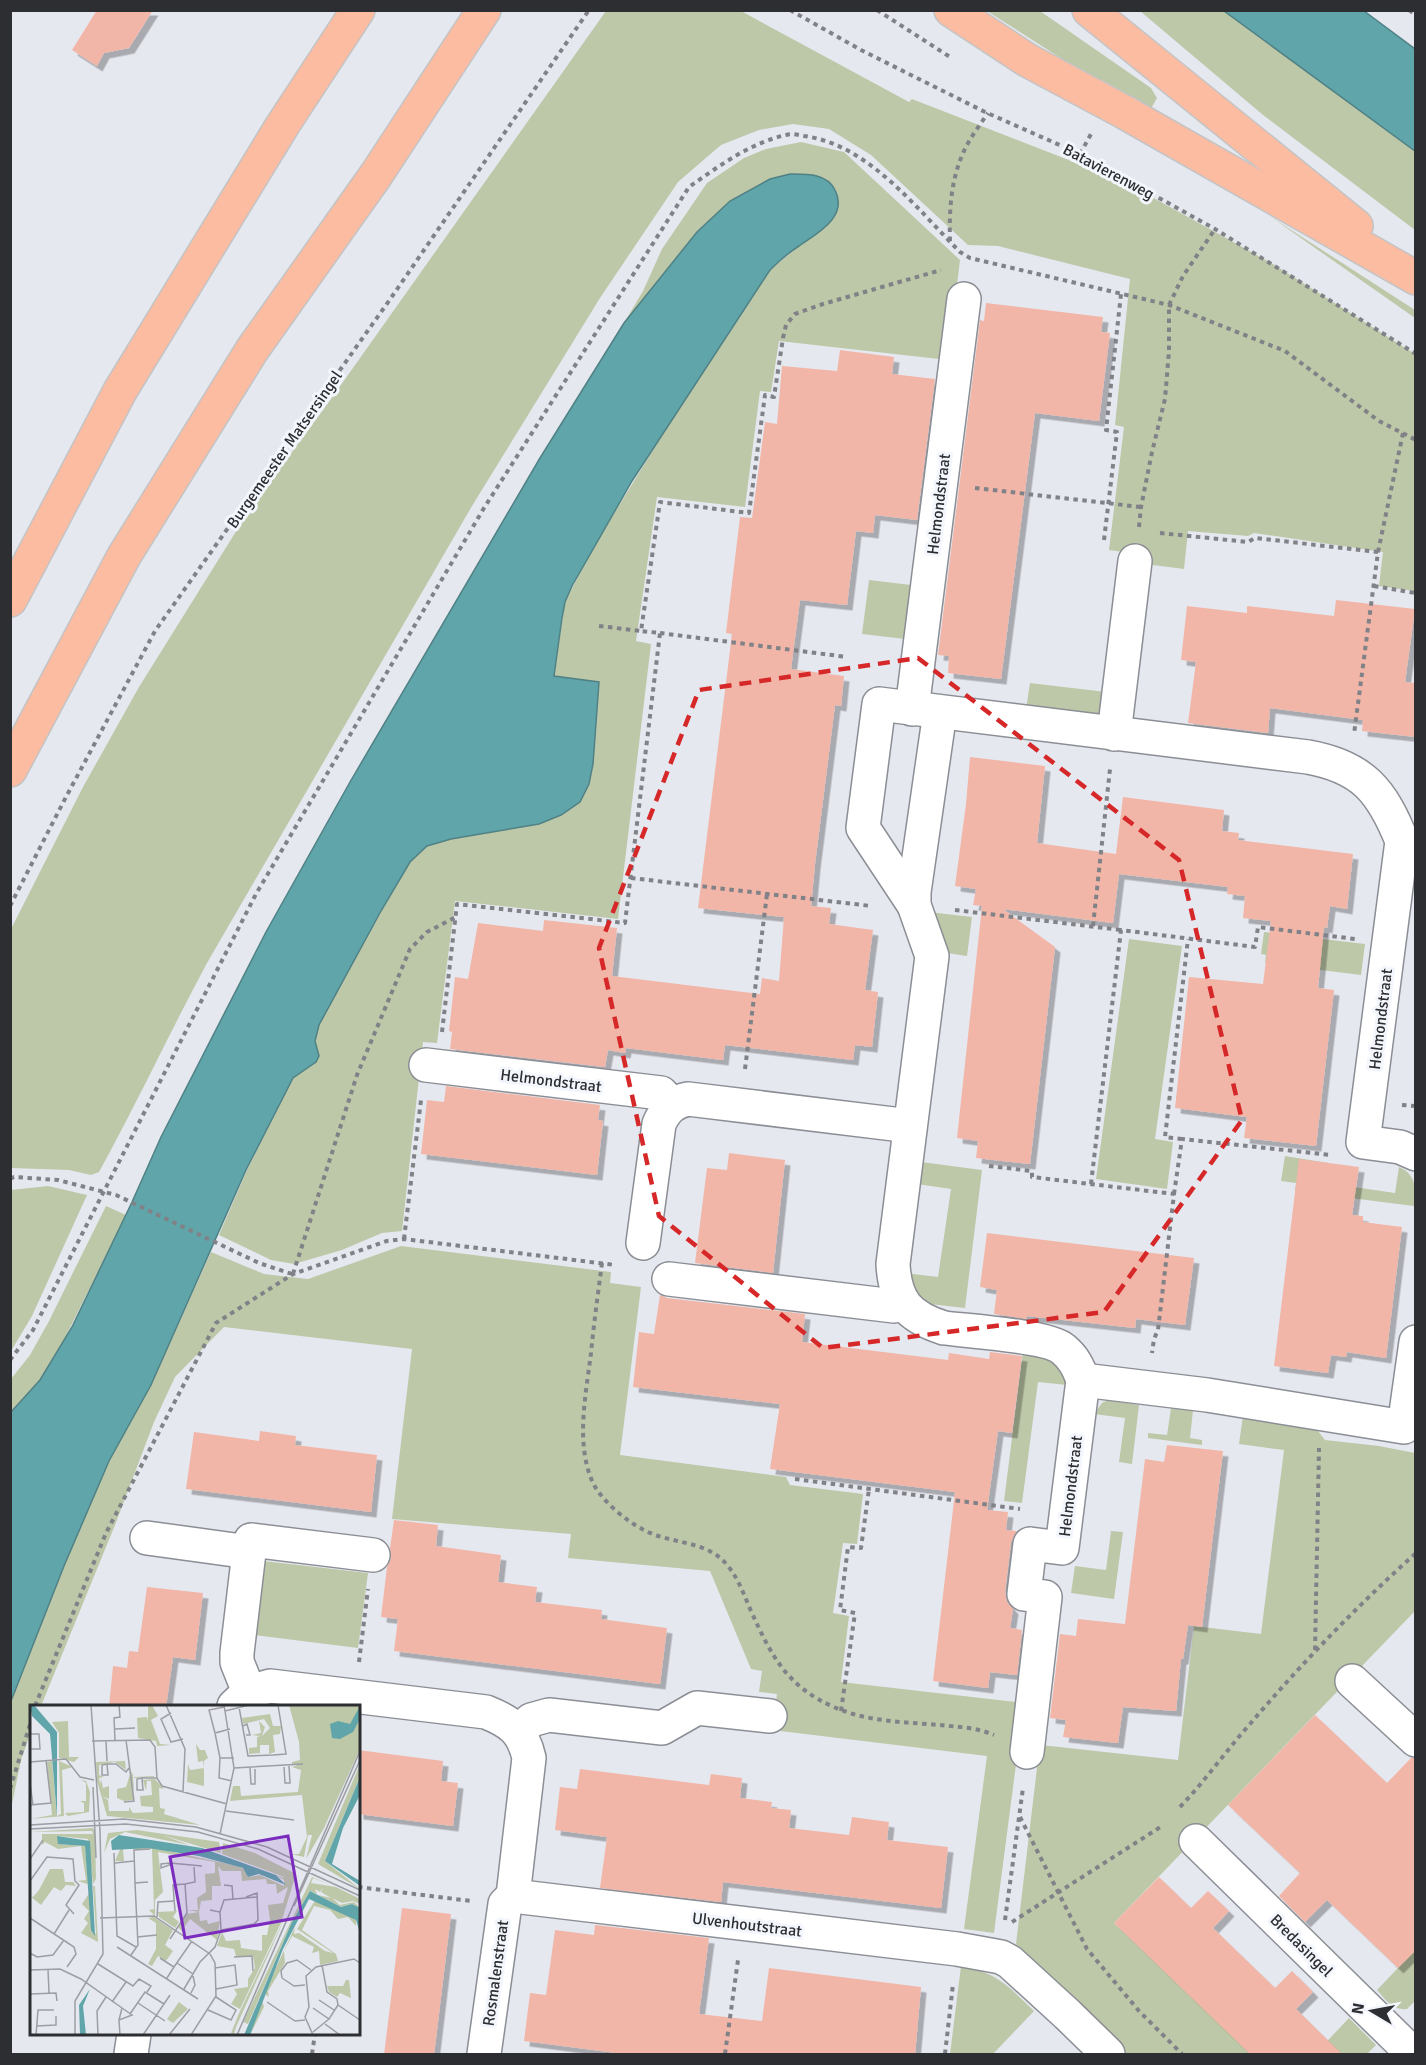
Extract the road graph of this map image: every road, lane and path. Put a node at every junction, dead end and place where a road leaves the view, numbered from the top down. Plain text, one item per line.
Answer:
1 (358, 10) edge
2 (484, 10) edge
3 (588, 10) edge
4 (790, 10) edge
5 (951, 10) edge
6 (1089, 10) edge
7 (1409, 10) edge
8 (1416, 15) edge
9 (988, 113) junction
10 (1215, 229) junction
11 (950, 242) junction
12 (970, 258) junction
13 (961, 262) dead end
14 (943, 269) dead end
15 (1416, 276) edge
16 (1121, 294) junction
17 (964, 299) dead end
18 (1168, 305) junction
19 (1416, 354) edge
20 (1403, 432) junction
21 (1416, 440) edge
22 (941, 484) junction
23 (1109, 503) junction
24 (1141, 507) junction
25 (1137, 546) junction
26 (1378, 552) junction
27 (1374, 586) junction
28 (1416, 593) edge
29 (10, 600) edge
30 (599, 626) dead end
31 (641, 632) junction
32 (660, 633) junction
33 (847, 657) dead end
34 (926, 710) junction
35 (1114, 734) junction
36 (1349, 769) junction
37 (10, 770) edge
38 (1409, 842) edge
39 (631, 878) junction
40 (767, 894) junction
41 (10, 906) edge
42 (916, 908) junction
43 (456, 916) junction
44 (1093, 926) junction
45 (1121, 930) junction
46 (1188, 939) junction
47 (1390, 943) junction
48 (426, 1065) junction
49 (672, 1105) junction
50 (741, 1105) junction
51 (910, 1126) junction
52 (1182, 1138) junction
53 (1363, 1142) junction
54 (1416, 1154) edge
55 (989, 1166) dead end
56 (12, 1178) edge
57 (1091, 1184) junction
58 (103, 1192) junction
59 (1174, 1194) junction
60 (404, 1239) junction
61 (643, 1243) dead end
62 (293, 1274) junction
63 (669, 1279) dead end
64 (902, 1301) junction
65 (1416, 1342) edge
66 (10, 1360) edge
67 (1083, 1380) junction
68 (1147, 1388) junction
69 (1319, 1415) junction
70 (1410, 1428) edge
71 (795, 1479) dead end
72 (869, 1489) junction
73 (147, 1538) dead end
74 (1030, 1544) junction
75 (249, 1552) junction
76 (1416, 1553) edge
77 (373, 1555) joint
78 (1314, 1651) junction
79 (1353, 1681) dead end
80 (354, 1695) junction
81 (242, 1700) edge
82 (36, 1705) edge
83 (841, 1711) junction
84 (770, 1716) dead end
85 (30, 1724) edge
86 (519, 1732) junction
87 (1416, 1740) edge
88 (1027, 1752) junction
89 (10, 1789) edge
90 (1174, 1813) dead end
91 (1019, 1816) junction
92 (1167, 1820) dead end
93 (1196, 1841) dead end
94 (360, 1887) edge
95 (1059, 1892) junction
96 (513, 1896) junction
97 (472, 1901) dead end
98 (743, 1923) junction
99 (957, 1949) junction
100 (134, 2035) edge
101 (315, 2035) edge
102 (1410, 2049) edge
103 (131, 2055) edge
104 (312, 2055) edge
105 (484, 2055) edge
106 (725, 2055) edge
107 (945, 2055) edge
108 (1108, 2055) edge
109 (1182, 2055) edge

1 - 29 main road
2 - 37 main road
3 - 41 path, Burgemeester Matsersingel
4 - 9 path, Batavierenweg
5 - 15 main road
6 - 15 main road
7 - 8 path
9 - 10 path, Batavierenweg
9 - 11 path
10 - 18 path
10 - 19 path, Batavierenweg
11 - 12 path
11 - 58 path
12 - 13 path
12 - 16 path
14 - 31 path
16 - 18 path
16 - 23 path
17 - 22 street, Helmondstraat
18 - 20 path
18 - 24 path
20 - 21 path
20 - 26 path
22 - 23 path
22 - 34 street, Helmondstraat
23 - 24 path
24 - 25 path
25 - 26 path
25 - 35 street
26 - 27 path
27 - 28 path
27 - 36 path
30 - 31 path
31 - 32 path
32 - 33 path
32 - 39 path
34 - 35 street, Helmondstraat
34 - 42 street, Helmondstraat
34 - 42 street, Helmondstraat
35 - 36 street, Helmondstraat
35 - 44 path
36 - 38 street, Helmondstraat
38 - 47 street, Helmondstraat
39 - 40 path
39 - 43 path
40 - 42 path
40 - 50 path
42 - 44 path
42 - 51 street, Helmondstraat
43 - 48 path
43 - 62 path
44 - 45 path
45 - 46 path
45 - 57 path
46 - 47 path
46 - 52 path
47 - 53 street, Helmondstraat
48 - 49 street, Helmondstraat
48 - 60 path
49 - 50 street
49 - 61 street
50 - 51 street
51 - 64 street, Helmondstraat
52 - 53 path
52 - 59 path
53 - 54 street
55 - 57 path
56 - 58 path
57 - 59 path
58 - 62 path
58 - 66 path
59 - 68 path
60 - 62 path
60 - 83 path
62 - 82 path
63 - 64 street
64 - 67 street
65 - 70 street
67 - 68 street
67 - 74 street, Helmondstraat
68 - 69 street
69 - 70 street
69 - 78 path
71 - 72 path
72 - 74 path
72 - 83 path
73 - 75 street
74 - 88 street
75 - 77 street
75 - 81 street
76 - 78 path
77 - 80 path
78 - 90 path
79 - 87 street
80 - 81 street
80 - 86 street
83 - 88 path
84 - 86 street
85 - 89 path
86 - 96 street
88 - 91 path
91 - 95 path
91 - 95 path
92 - 95 path
93 - 102 street, Bredasingel
94 - 97 path
95 - 109 path
96 - 98 street, Ulvenhoutstraat
96 - 105 street, Rosmalenstraat
98 - 99 street, Ulvenhoutstraat
98 - 106 path
99 - 107 path
99 - 108 street, Ulvenhoutstraat
100 - 103 street
101 - 104 path

